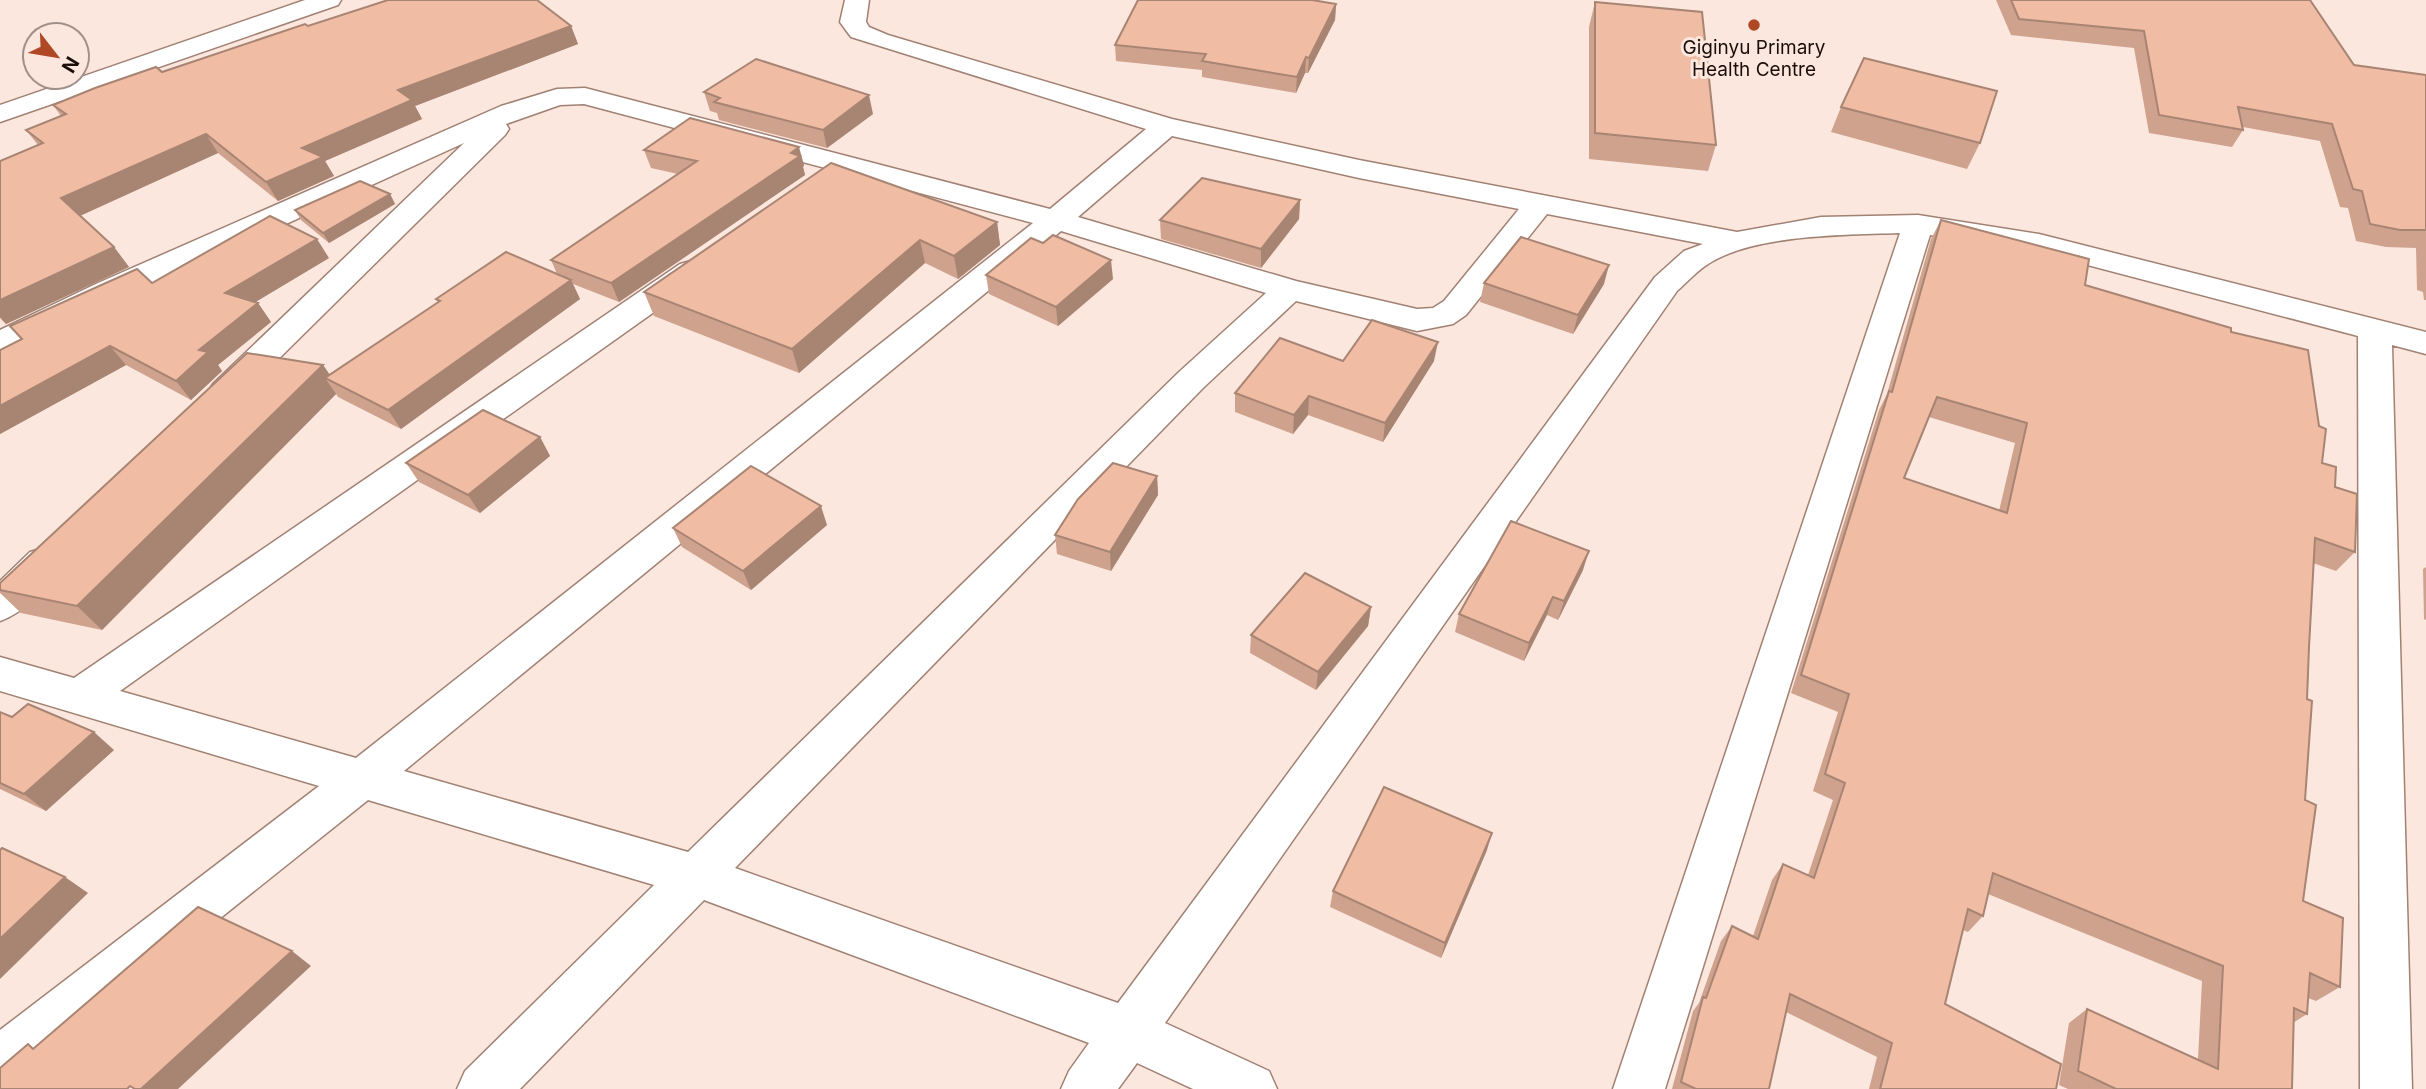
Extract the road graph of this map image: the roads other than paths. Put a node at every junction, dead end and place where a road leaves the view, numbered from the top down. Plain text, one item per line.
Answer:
1 (329, 0) edge
2 (857, 0) edge
3 (511, 113) junction
4 (0, 114) edge
5 (1166, 127) junction
6 (845, 164) junction
7 (811, 188) edge
8 (1539, 204) junction
9 (1056, 220) junction
10 (1918, 224) junction
11 (1737, 241) junction
12 (719, 252) edge
13 (1289, 289) junction
14 (2375, 330) junction
15 (0, 343) edge
16 (2426, 343) edge
17 (202, 414) edge
18 (71, 538) edge
19 (0, 605) edge
20 (0, 674) edge
21 (79, 697) junction
22 (363, 778) junction
23 (697, 876) junction
24 (1127, 1032) junction
25 (0, 1062) edge
26 (483, 1089) edge
27 (1087, 1089) edge
28 (1251, 1089) edge
29 (1639, 1089) edge
30 (2386, 1089) edge

1 - 4 street
2 - 5 street
3 - 6 street
3 - 15 street
3 - 17 street
5 - 8 street
5 - 9 street
6 - 7 street
6 - 9 street
8 - 11 street
8 - 13 street
9 - 13 street
9 - 22 street
10 - 11 street
10 - 14 street
10 - 29 street
11 - 24 street
12 - 21 street
13 - 23 street
14 - 16 street
14 - 30 street
18 - 19 street
20 - 21 street
21 - 22 street
22 - 23 street
22 - 25 street
23 - 24 street
23 - 26 street
24 - 27 street
24 - 28 street

